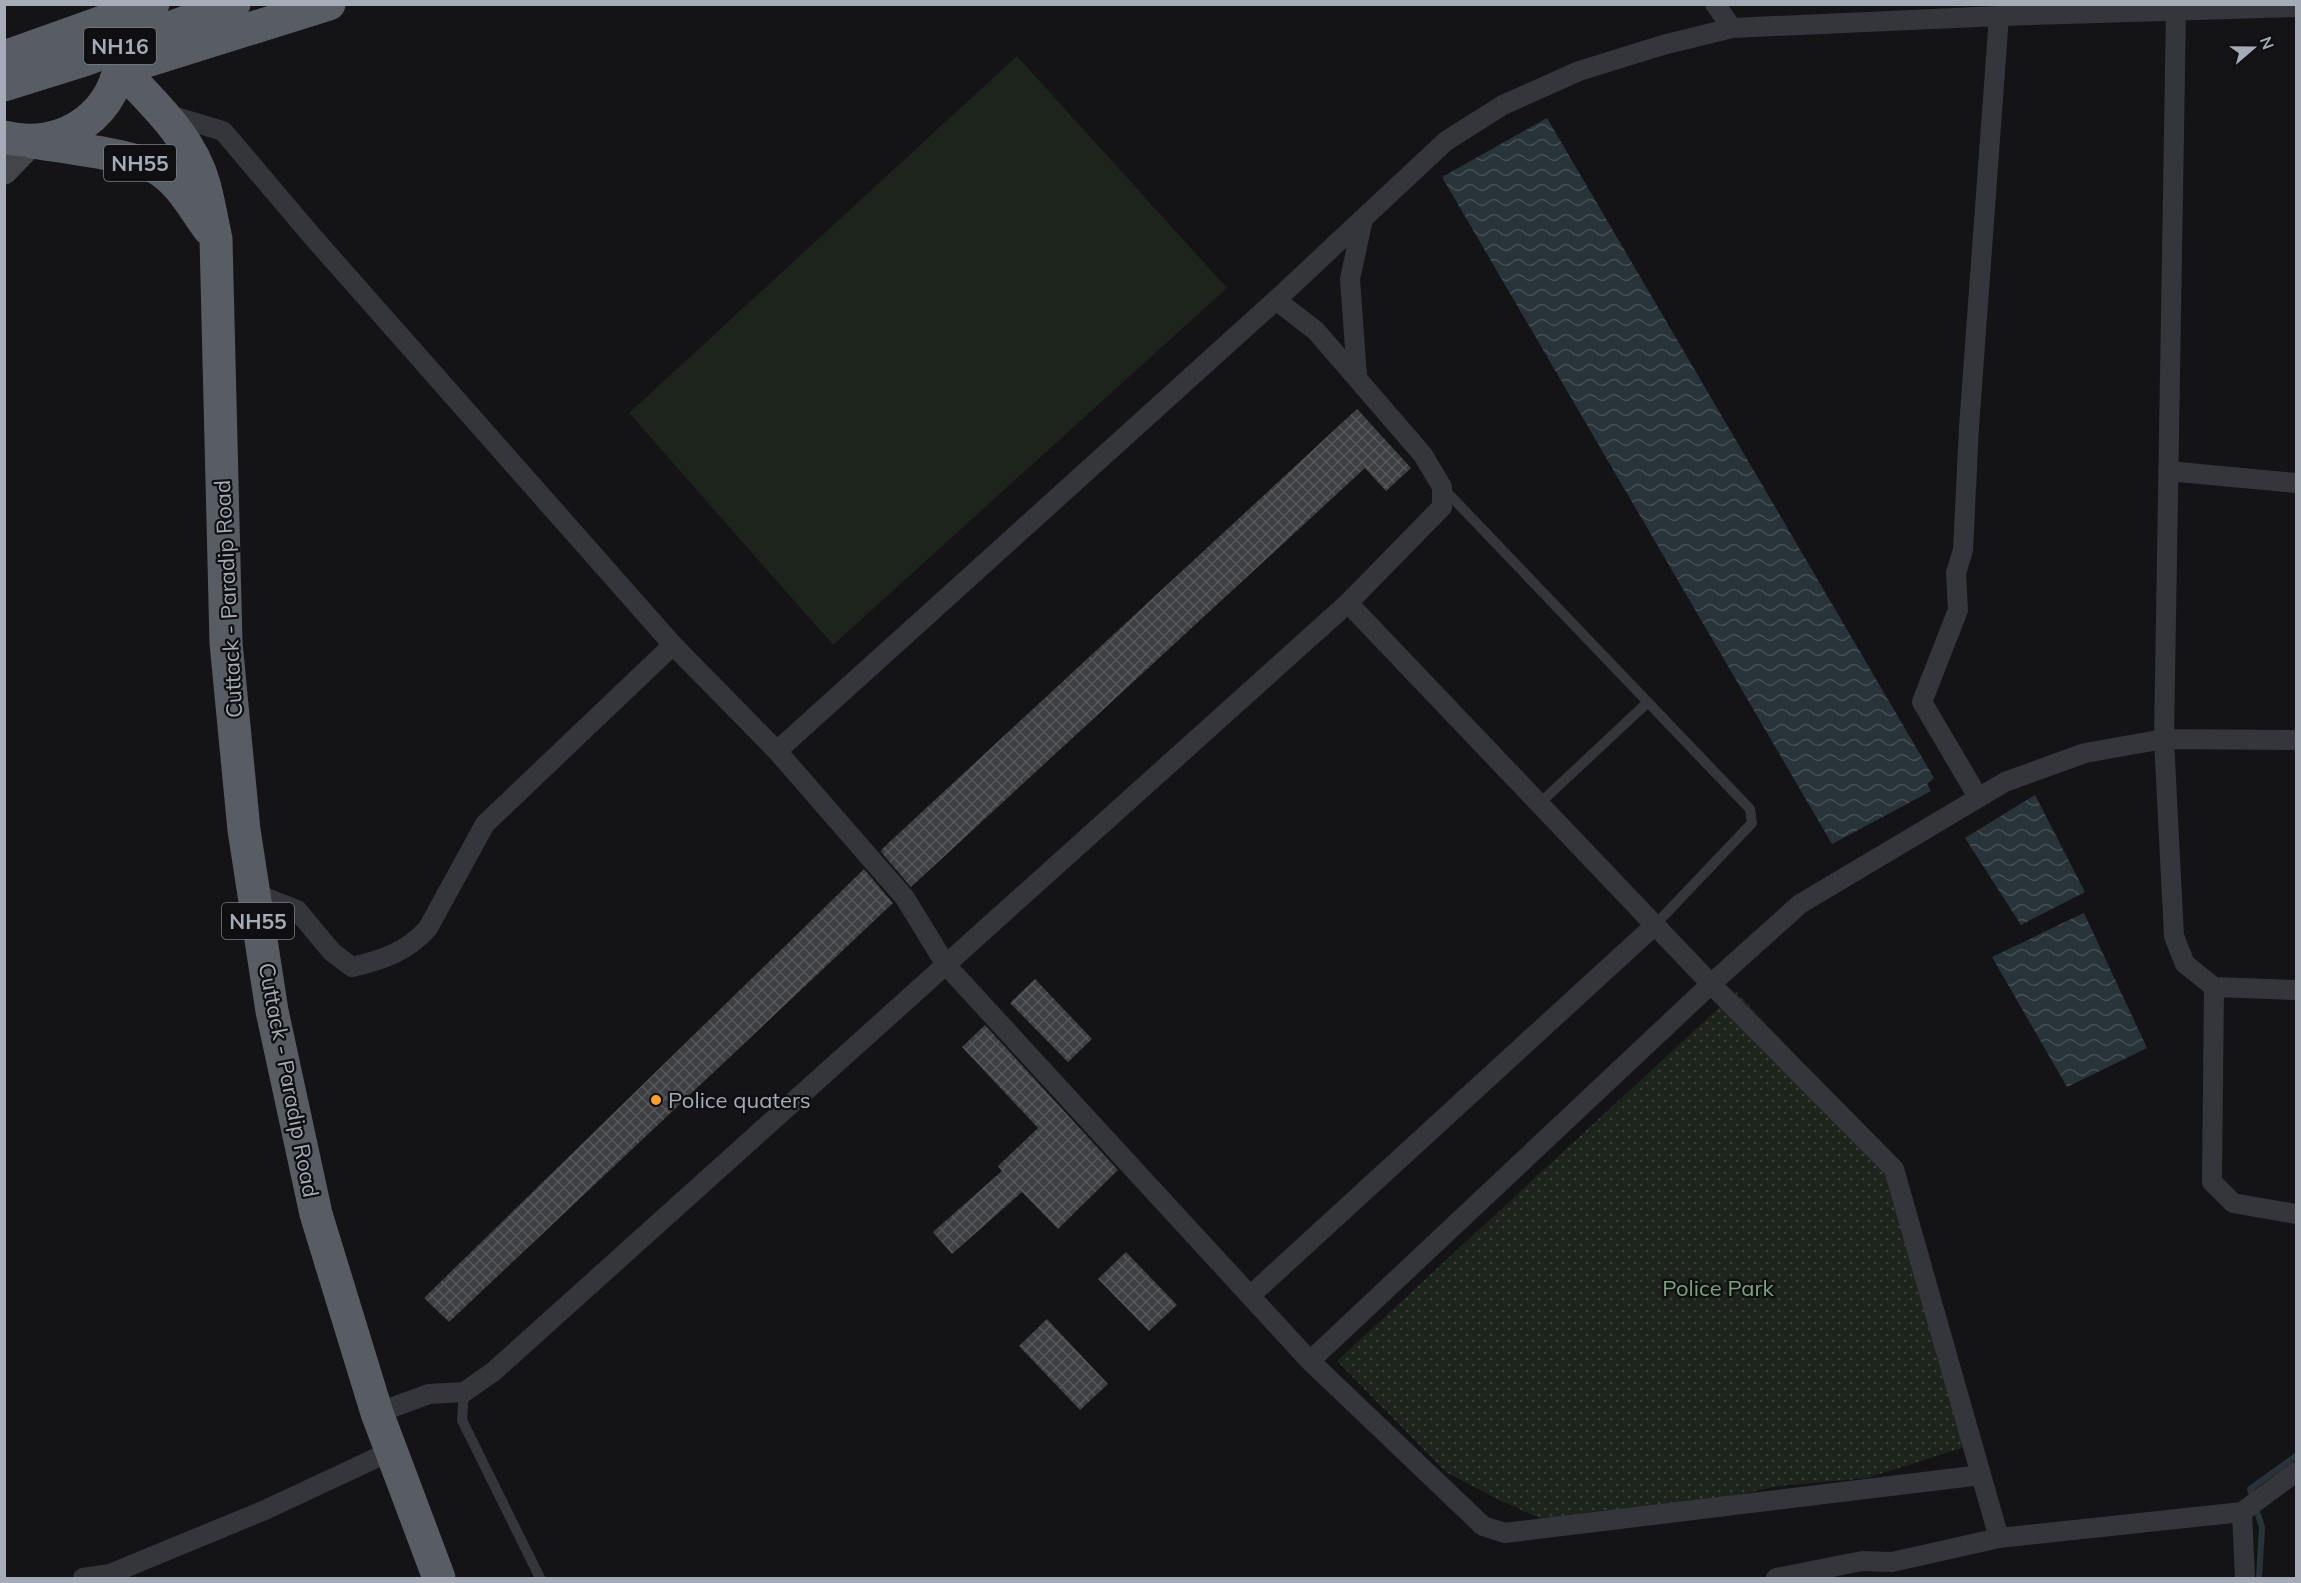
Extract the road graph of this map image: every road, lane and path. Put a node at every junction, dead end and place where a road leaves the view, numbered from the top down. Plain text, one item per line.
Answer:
1 (153, 4) edge
2 (234, 4) edge
3 (329, 4) edge
4 (1715, 4) edge
5 (2296, 7) edge
6 (119, 8) edge
7 (2176, 10) junction
8 (1999, 16) junction
9 (1732, 28) junction
10 (4, 57) edge
11 (121, 69) junction
12 (4, 85) edge
13 (164, 114) junction
14 (18, 139) edge
15 (4, 171) edge
16 (1363, 219) junction
17 (216, 239) junction
18 (1276, 300) junction
19 (1357, 376) junction
20 (2168, 471) junction
21 (2296, 483) edge
22 (1442, 487) junction
23 (1348, 603) junction
24 (673, 645) junction
25 (1648, 702) junction
26 (2164, 739) junction
27 (2296, 740) edge
28 (777, 752) junction
29 (1978, 797) junction
30 (1539, 804) junction
31 (254, 893) junction
32 (1654, 925) junction
33 (946, 965) junction
34 (1711, 984) junction
35 (2214, 987) junction
36 (2296, 990) edge
37 (2296, 1214) edge
38 (1251, 1295) junction
39 (1310, 1361) junction
40 (464, 1392) junction
41 (377, 1413) junction
42 (391, 1451) junction
43 (2296, 1472) edge
44 (1981, 1475) junction
45 (2242, 1512) junction
46 (1999, 1538) junction
47 (83, 1578) edge
48 (439, 1578) edge
49 (540, 1578) edge
50 (1776, 1578) edge
51 (2245, 1578) edge

1 - 10 highway, NH16, bridge
2 - 12 highway, NH16, bridge
3 - 11 highway
4 - 9 street
5 - 7 street
6 - 11 highway, NH55
7 - 8 street
7 - 20 street
8 - 9 street
8 - 29 street
9 - 16 street
11 - 13 highway, Cuttack - Paradip Road / NH55
11 - 14 highway, NH55
13 - 17 highway, Cuttack - Paradip Road / NH55
13 - 24 street
14 - 15 main road
14 - 17 highway, NH55
16 - 18 street
16 - 19 street
17 - 31 highway, Cuttack - Paradip Road / NH55
18 - 19 street
18 - 28 street
19 - 22 street
20 - 21 street
20 - 26 street
22 - 23 street
22 - 25 lane
23 - 30 street
23 - 33 street
24 - 28 street
24 - 31 street
25 - 30 lane
25 - 32 lane
26 - 27 street
26 - 29 street
26 - 35 street
28 - 33 street
29 - 34 street
30 - 32 street
31 - 41 highway, Cuttack - Paradip Road / NH55
32 - 34 street
32 - 38 street
33 - 38 street
33 - 40 street
34 - 39 street
34 - 44 street
35 - 36 street
35 - 37 street
38 - 39 street
39 - 44 street
40 - 41 street
40 - 49 lane
41 - 42 highway, Cuttack - Paradip Road / NH55
42 - 47 street
42 - 48 highway, Cuttack - Paradip Road / NH55
43 - 45 street
44 - 46 street
45 - 46 street
45 - 51 street
46 - 50 street

